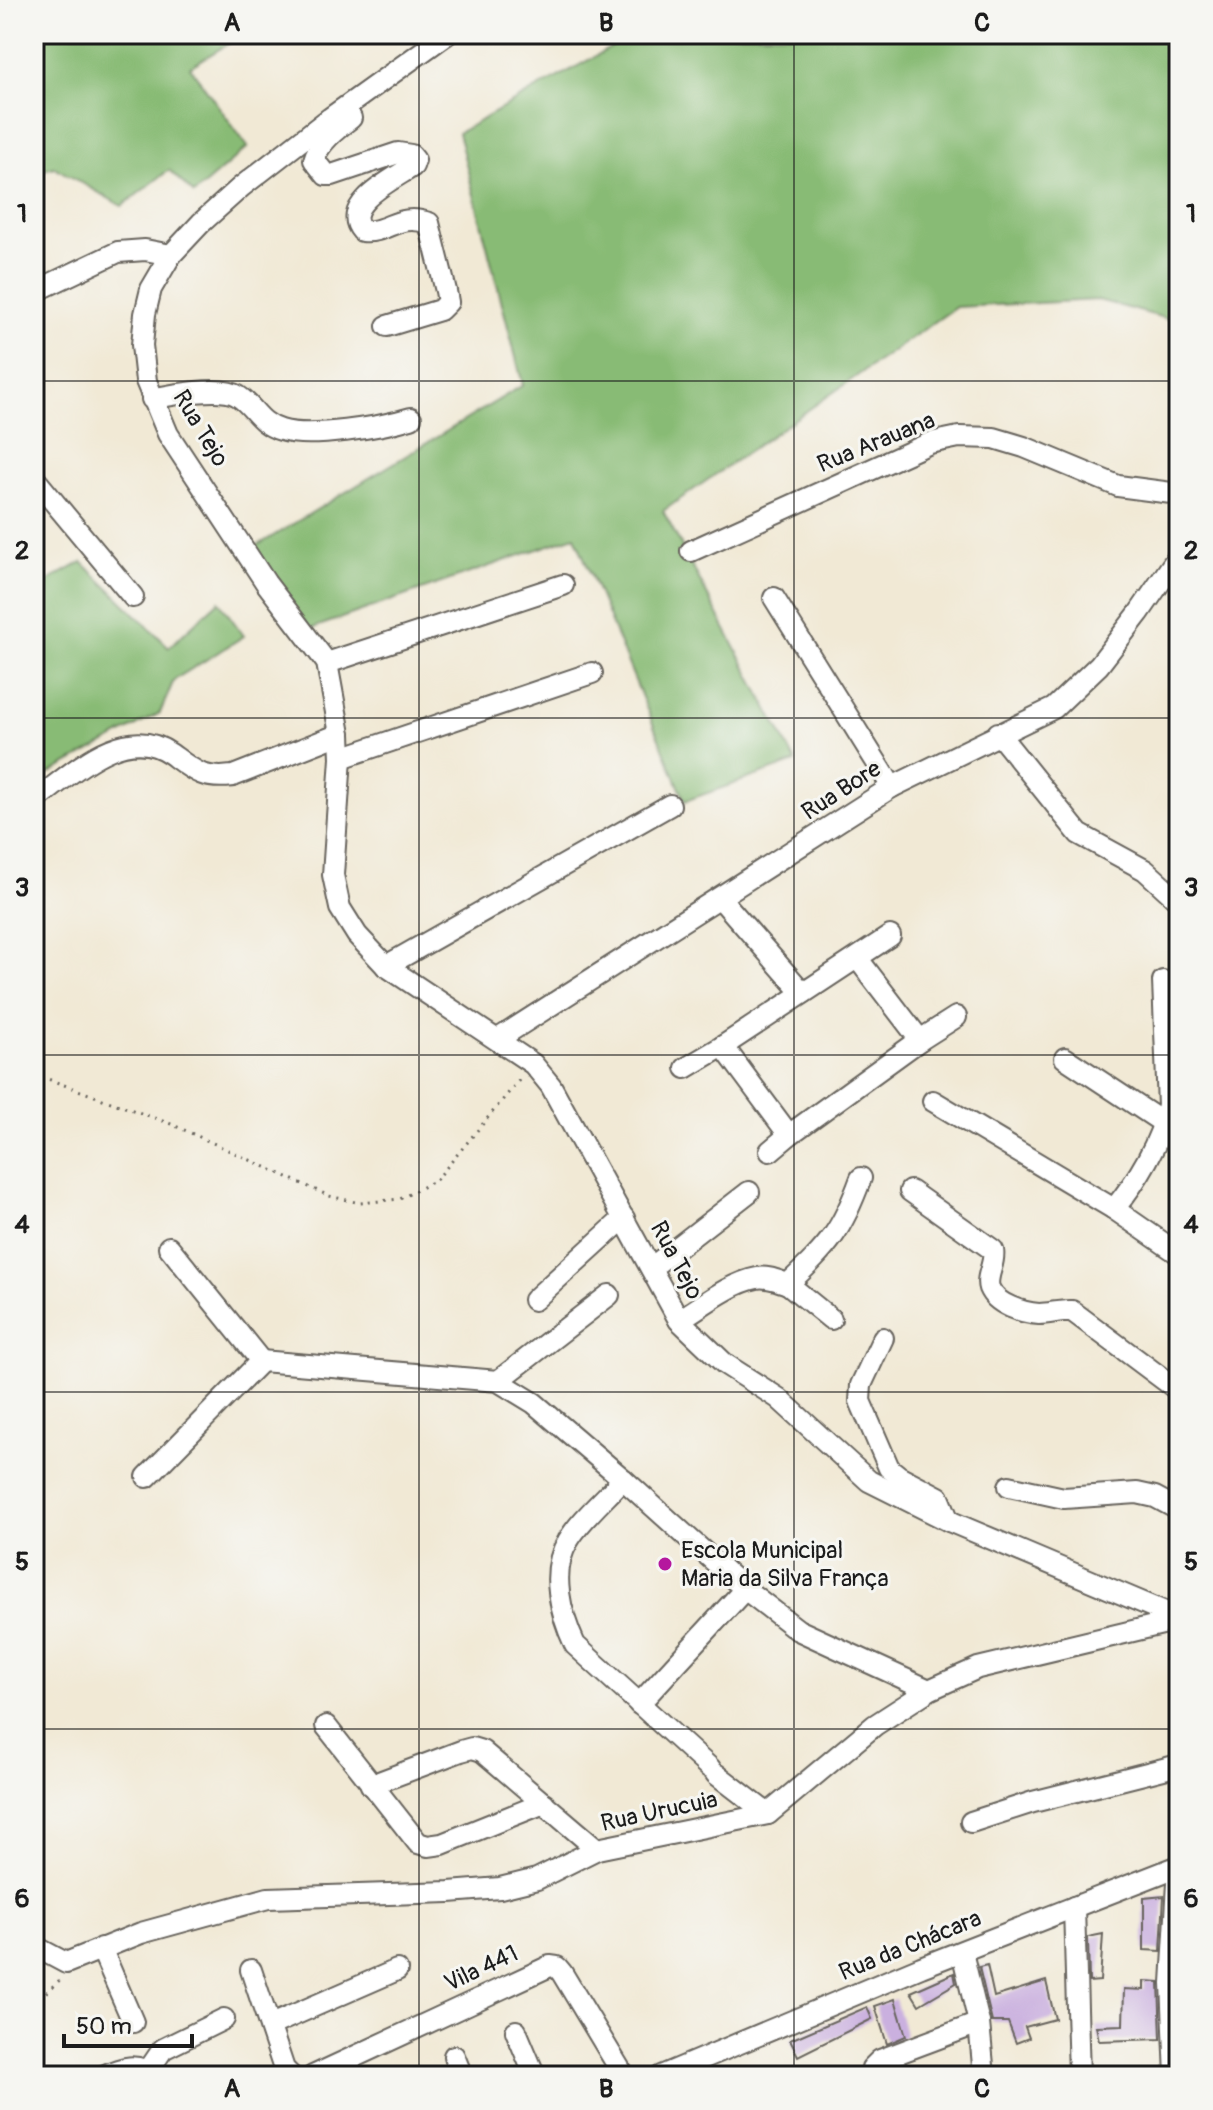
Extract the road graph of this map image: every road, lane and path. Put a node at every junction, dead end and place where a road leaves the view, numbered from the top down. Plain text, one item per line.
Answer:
1 (447, 34) edge
2 (382, 80) junction
3 (171, 255) junction
4 (34, 292) edge
5 (387, 326) dead end
6 (152, 399) junction
7 (411, 418) dead end
8 (34, 478) edge
9 (1179, 494) edge
10 (691, 551) dead end
11 (1179, 555) edge
12 (563, 585) dead end
13 (133, 597) dead end
14 (774, 598) dead end
15 (327, 663) junction
16 (592, 673) dead end
17 (998, 733) junction
18 (340, 734) junction
19 (341, 758) junction
20 (892, 787) junction
21 (34, 801) edge
22 (670, 805) dead end
23 (721, 899) junction
24 (1179, 901) edge
25 (890, 936) dead end
26 (858, 959) junction
27 (386, 966) junction
28 (1163, 981) dead end
29 (803, 993) junction
30 (956, 1017) dead end
31 (498, 1039) junction
32 (920, 1040) junction
33 (723, 1046) junction
34 (1065, 1058) dead end
35 (533, 1064) junction
36 (686, 1068) dead end
37 (34, 1074) edge
38 (933, 1101) dead end
39 (1165, 1124) junction
40 (789, 1135) junction
41 (770, 1151) dead end
42 (861, 1178) dead end
43 (910, 1191) dead end
44 (749, 1192) dead end
45 (1114, 1209) junction
46 (624, 1218) junction
47 (169, 1247) dead end
48 (1179, 1254) edge
49 (651, 1268) junction
50 (788, 1284) junction
51 (609, 1295) dead end
52 (534, 1300) dead end
53 (831, 1319) dead end
54 (679, 1320) junction
55 (883, 1338) dead end
56 (261, 1361) junction
57 (498, 1381) junction
58 (1179, 1391) edge
59 (147, 1477) dead end
60 (623, 1479) junction
61 (1009, 1486) dead end
62 (1179, 1510) edge
63 (949, 1521) junction
64 (745, 1589) junction
65 (1179, 1619) edge
66 (929, 1690) junction
67 (639, 1704) junction
68 (326, 1726) dead end
69 (1179, 1765) edge
70 (371, 1785) junction
71 (544, 1803) junction
72 (768, 1814) junction
73 (971, 1822) dead end
74 (597, 1849) junction
75 (1179, 1866) edge
76 (1074, 1907) junction
77 (34, 1946) edge
78 (101, 1948) junction
79 (962, 1952) junction
80 (66, 1963) junction
81 (251, 1970) dead end
82 (397, 1970) dead end
83 (34, 2003) edge
84 (224, 2019) dead end
85 (133, 2022) dead end
86 (979, 2023) junction
87 (271, 2025) junction
88 (516, 2031) dead end
89 (151, 2073) edge
90 (103, 2076) edge
91 (291, 2076) edge
92 (313, 2076) edge
93 (535, 2076) edge
94 (624, 2076) edge
95 (661, 2076) edge
96 (873, 2076) edge
97 (984, 2076) edge
98 (1079, 2076) edge
99 (1176, 2076) edge

1 - 2 street, Rua Tejo
2 - 3 street, Rua Tejo
2 - 5 street
3 - 4 street
3 - 6 street, Rua Tejo
6 - 7 street
6 - 15 street, Rua Tejo
8 - 13 street
9 - 10 street, Rua Arauana
11 - 17 street, Rua Bore
12 - 15 street
14 - 20 street
15 - 18 street, Rua Tejo
16 - 19 street
17 - 20 street, Rua Bore
17 - 24 street
18 - 19 street, Rua Tejo
18 - 21 street
19 - 27 street, Rua Tejo
20 - 23 street, Rua Bore
22 - 27 street
23 - 29 street
23 - 31 street, Rua Bore
25 - 26 street
26 - 29 street
26 - 32 street
27 - 31 street, Rua Tejo
28 - 39 street
29 - 33 street
30 - 32 street
31 - 35 street, Rua Tejo
32 - 40 street
33 - 36 street
33 - 40 street
34 - 39 street
35 - 37 path
35 - 46 street, Rua Tejo
38 - 45 street
39 - 45 street
40 - 41 street
42 - 50 street
43 - 58 street
44 - 49 street
45 - 48 street
46 - 49 street, Rua Tejo
46 - 52 street
47 - 56 street
49 - 54 street, Rua Tejo
50 - 53 street
50 - 54 street
51 - 57 street
54 - 63 street, Rua Tejo
55 - 63 street
56 - 57 street
56 - 59 street
57 - 60 street
60 - 64 street
60 - 67 street
61 - 62 street
63 - 65 street, Rua Tejo
64 - 66 street
64 - 67 street
65 - 66 street, Rua Urucuia
66 - 72 street, Rua Urucuia
67 - 72 street
68 - 70 street
69 - 73 street
70 - 71 street
70 - 71 street
71 - 74 street
72 - 74 street, Rua Urucuia
74 - 78 street, Rua Urucuia
75 - 76 street, Rua da Chácara
75 - 99 street
76 - 79 street, Rua da Chácara
76 - 98 street
77 - 80 street
78 - 80 street, Rua Urucuia
78 - 85 street
79 - 86 street
79 - 95 street, Rua da Chácara
80 - 83 path
81 - 87 street
82 - 87 street
84 - 89 street
86 - 96 street
86 - 97 street
87 - 91 street
88 - 93 street
89 - 90 street
92 - 94 street, Vila 441

